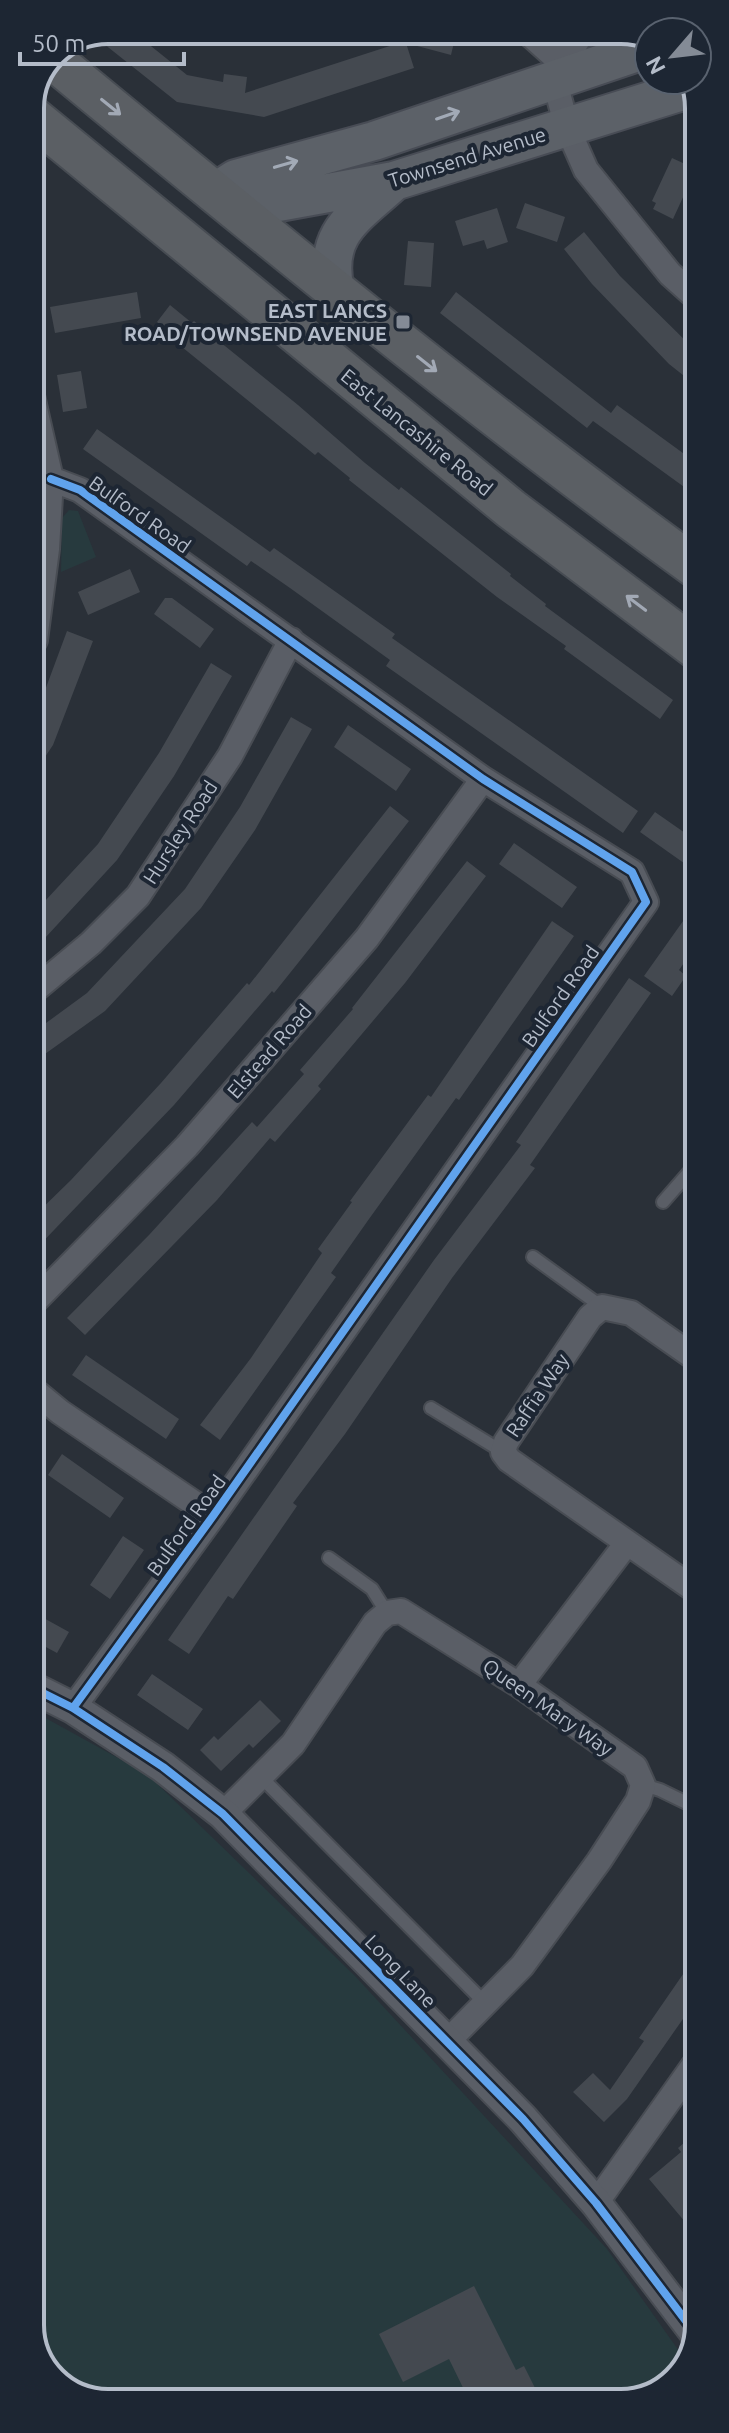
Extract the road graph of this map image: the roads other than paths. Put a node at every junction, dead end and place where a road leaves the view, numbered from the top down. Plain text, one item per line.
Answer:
1 (536, 44) edge
2 (575, 44) edge
3 (633, 52) edge
4 (60, 66) edge
5 (558, 72) junction
6 (666, 96) edge
7 (44, 127) edge
8 (567, 127) junction
9 (394, 181) junction
10 (219, 206) junction
11 (153, 217) junction
12 (223, 272) junction
13 (685, 287) edge
14 (335, 291) junction
15 (44, 448) edge
16 (51, 479) junction
17 (685, 560) edge
18 (44, 572) edge
19 (291, 640) junction
20 (685, 640) edge
21 (483, 779) junction
22 (44, 982) edge
23 (685, 1177) edge
24 (663, 1202) dead end
25 (533, 1257) dead end
26 (44, 1292) edge
27 (602, 1307) junction
28 (685, 1351) edge
29 (44, 1399) edge
30 (431, 1408) dead end
31 (503, 1452) junction
32 (213, 1516) junction
33 (627, 1543) junction
34 (329, 1558) dead end
35 (685, 1583) edge
36 (387, 1613) junction
37 (519, 1685) junction
38 (44, 1694) edge
39 (73, 1708) junction
40 (260, 1776) junction
41 (643, 1785) junction
42 (685, 1802) edge
43 (223, 1814) junction
44 (486, 2004) junction
45 (447, 2042) junction
46 (685, 2078) edge
47 (596, 2203) junction
48 (685, 2320) edge

1 - 5 street
2 - 5 street
3 - 5 main road
4 -> 10 highway
5 - 8 street
10 -> 5 main road
6 - 8 main road, Townsend Avenue
7 - 11 highway, East Lancashire Road
8 - 9 main road, Townsend Avenue
8 - 13 street
9 - 10 main road, Townsend Avenue
9 - 14 main road
10 - 11 highway
10 - 12 highway
10 - 14 highway
11 - 12 highway, East Lancashire Road
20 -> 12 highway, East Lancashire Road
14 -> 17 highway
15 - 16 street
16 - 18 street
16 - 19 street, Bulford Road
19 - 21 street, Bulford Road
19 - 22 street, Hursley Road
21 - 26 street, Elstead Road
21 - 32 street, Bulford Road
23 - 24 lane
25 - 27 lane
27 - 28 street
27 - 31 street, Raffia Way
29 - 32 street
30 - 31 lane
31 - 33 street, Raffia Way
32 - 39 street, Bulford Road
33 - 35 street, Raffia Way
33 - 37 street
34 - 36 lane
36 - 37 street, Queen Mary Way
36 - 40 street
37 - 41 street, Queen Mary Way
38 - 39 street, Long Lane
39 - 43 street, Long Lane
40 - 43 street
40 - 44 lane
41 - 42 lane
41 - 44 street
43 - 45 street, Long Lane
44 - 45 street
45 - 47 street, Long Lane
46 - 47 street
47 - 48 street, Long Lane

